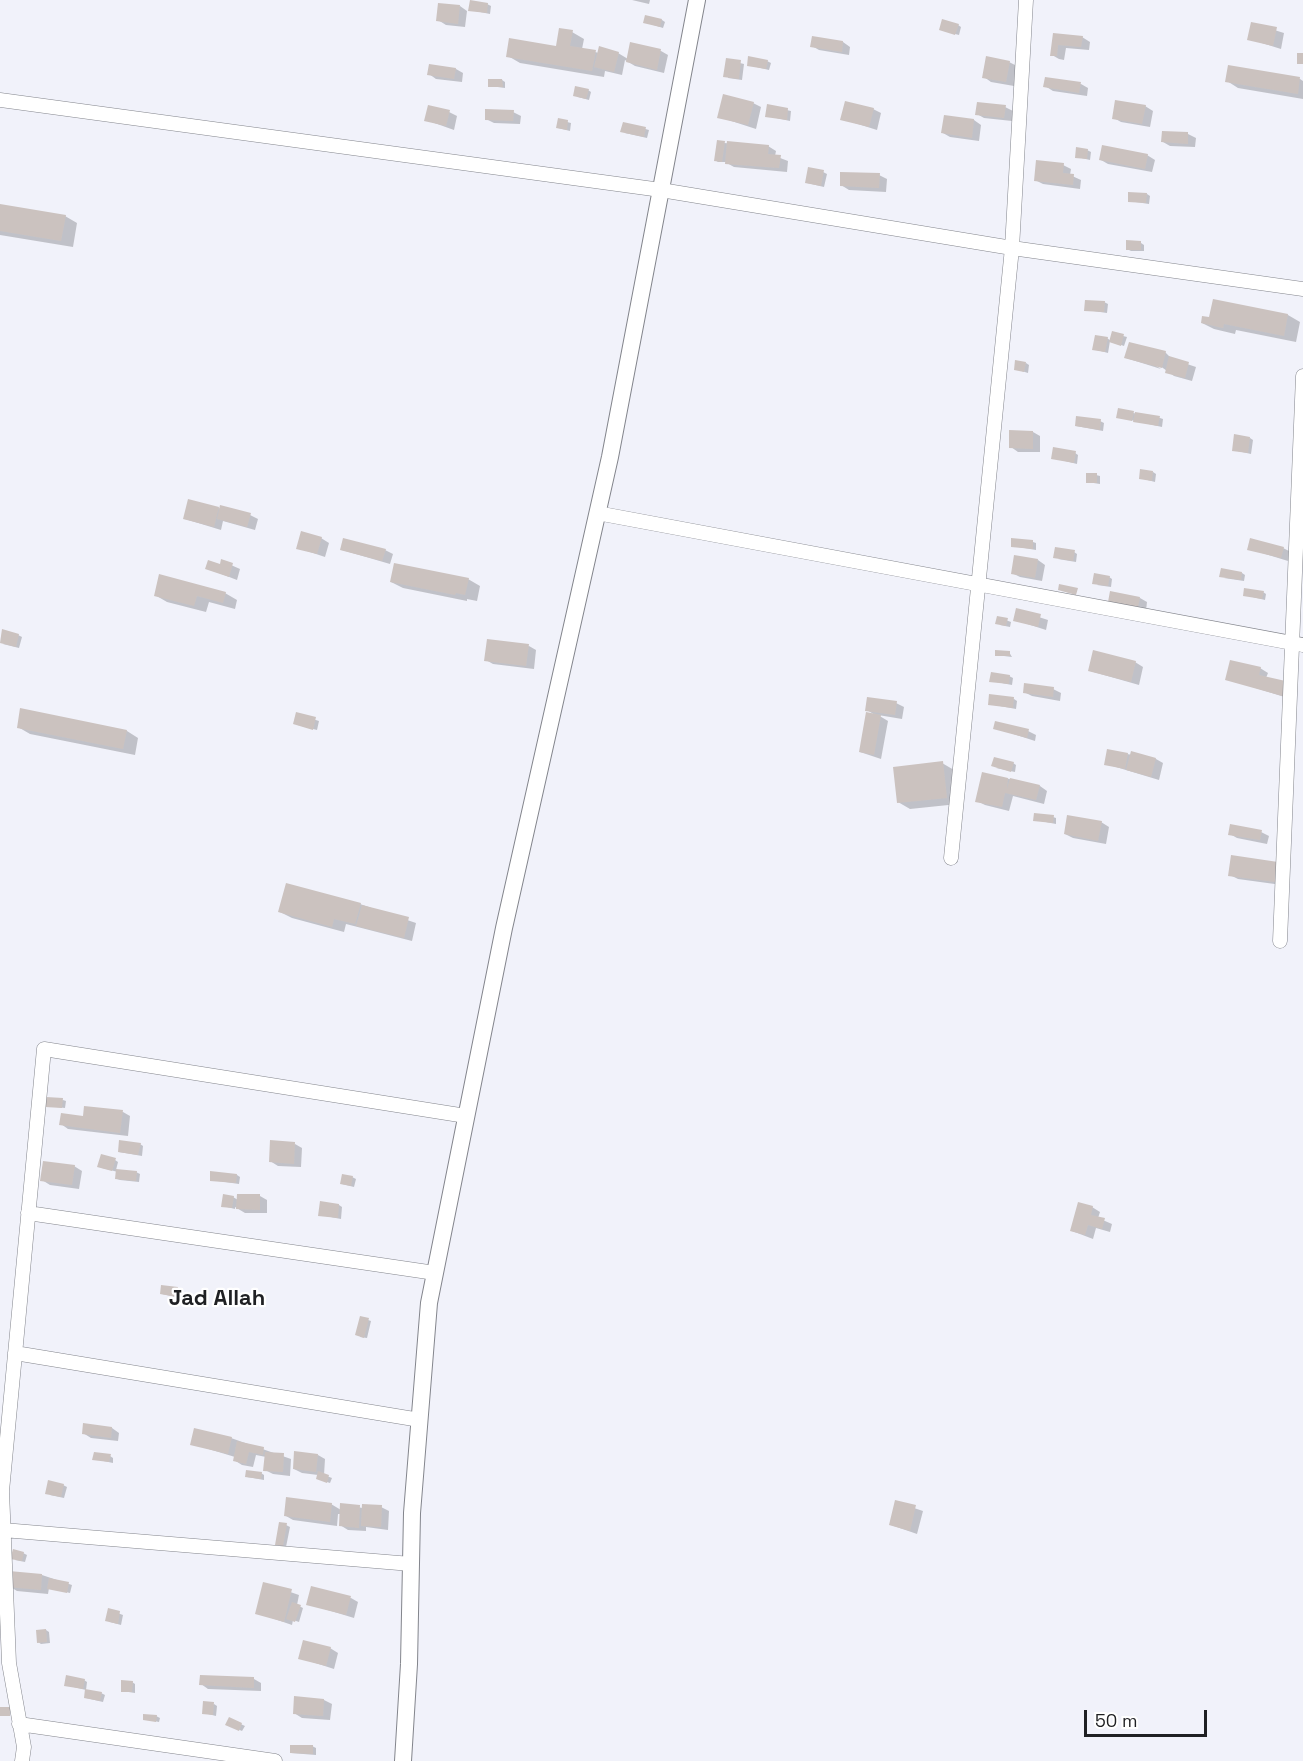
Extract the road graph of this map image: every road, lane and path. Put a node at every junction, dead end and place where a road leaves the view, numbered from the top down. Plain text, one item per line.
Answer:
1 (697, 0) edge
2 (1026, 0) edge
3 (0, 100) edge
4 (661, 190) junction
5 (1012, 248) junction
6 (1303, 289) edge
7 (1303, 376) edge
8 (597, 513) junction
9 (980, 585) junction
10 (1298, 644) edge
11 (951, 858) dead end
12 (1280, 941) dead end
13 (466, 1116) junction
14 (28, 1213) junction
15 (435, 1273) junction
16 (15, 1353) junction
17 (420, 1420) junction
18 (3, 1530) junction
19 (411, 1564) junction
20 (19, 1724) junction
21 (22, 1761) edge
22 (275, 1761) edge
23 (403, 1761) edge

1 - 4 street
2 - 5 street
3 - 4 street
4 - 5 street
4 - 8 street
5 - 6 street
5 - 9 street
7 - 10 street
8 - 9 street
8 - 13 street
9 - 10 street
9 - 11 street
10 - 12 street
13 - 14 street
13 - 15 street
14 - 15 street
14 - 16 street
15 - 17 street
16 - 17 street
16 - 18 street
17 - 19 street
18 - 19 street
18 - 20 street
19 - 23 street
20 - 21 street
20 - 22 street

